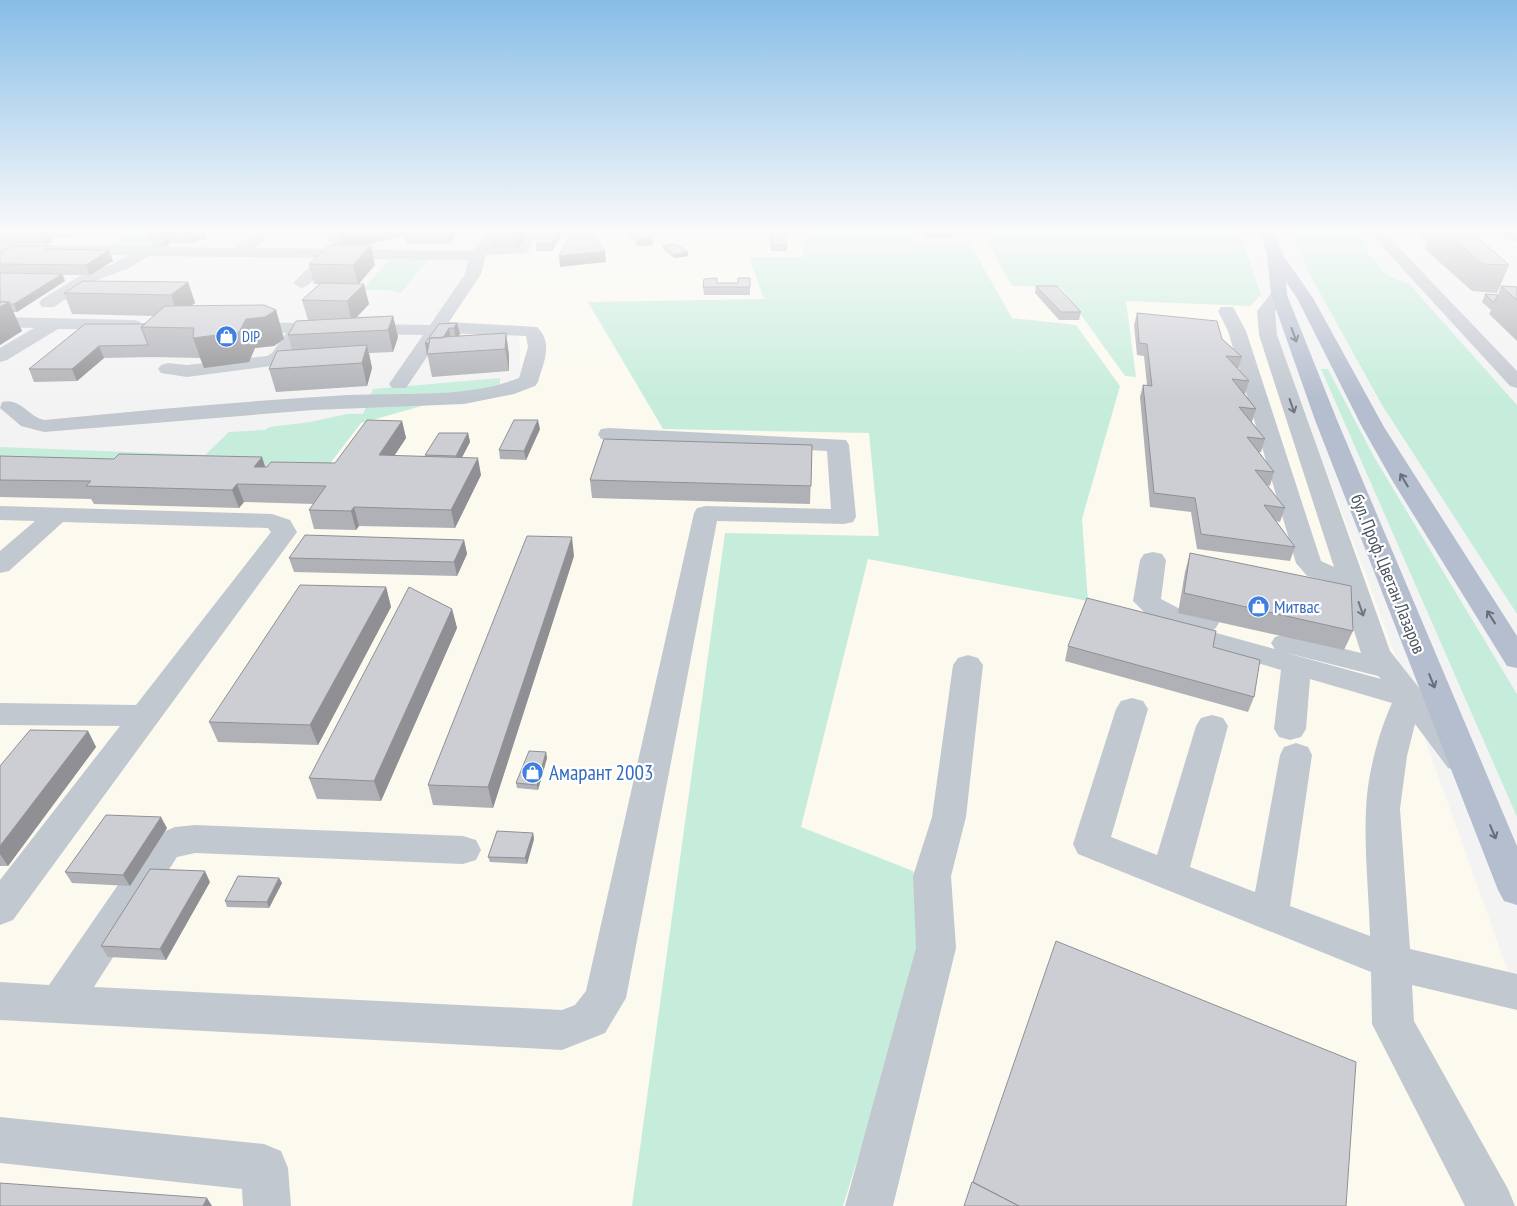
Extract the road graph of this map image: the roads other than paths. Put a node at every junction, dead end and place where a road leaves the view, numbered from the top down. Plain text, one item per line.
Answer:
1 (74, 286) edge
2 (466, 286) edge
3 (1277, 286) edge
4 (1298, 286) edge
5 (1427, 286) edge
6 (1279, 296) junction
7 (48, 303) dead end
8 (0, 322) edge
9 (55, 324) junction
10 (148, 325) edge
11 (231, 326) edge
12 (299, 328) junction
13 (436, 329) junction
14 (1268, 335) junction
15 (0, 356) edge
16 (168, 369) edge
17 (1517, 382) edge
18 (399, 384) dead end
19 (9, 406) dead end
20 (609, 434) dead end
21 (0, 513) edge
22 (57, 515) junction
23 (1153, 560) dead end
24 (0, 565) edge
25 (1350, 577) junction
26 (1124, 616) edge
27 (1517, 659) edge
28 (968, 665) dead end
29 (1296, 665) junction
30 (1388, 669) junction
31 (1410, 698) junction
32 (1132, 709) dead end
33 (0, 714) edge
34 (145, 716) junction
35 (1212, 726) dead end
36 (1467, 770) junction
37 (463, 850) dead end
38 (1170, 874) junction
39 (1517, 890) edge
40 (0, 909) edge
41 (1270, 914) junction
42 (1391, 962) junction
43 (1517, 992) edge
44 (0, 1001) edge
45 (59, 1005) junction
46 (0, 1140) edge
47 (267, 1206) edge
48 (869, 1206) edge
49 (1491, 1206) edge

1 - 7 street
2 - 13 street
3 - 6 main road, бул. Проф. Цветан Лазаров
27 -> 4 main road, бул. Проф. Цветан Лазаров
5 - 17 street
6 - 14 street
6 -> 36 main road, бул. Проф. Цветан Лазаров
8 - 9 street
9 - 10 street
9 - 15 street
11 - 12 street
12 - 13 street
12 - 16 street
13 - 18 street
13 - 19 street
14 -> 25 street
14 - 25 street
20 - 45 street
21 - 22 street
22 - 24 street
22 - 34 street
23 - 30 street
25 -> 30 street
26 - 29 street
28 - 48 street
29 - 31 street
29 - 41 street
30 - 31 street
31 - 36 street
31 - 42 street
32 - 38 street
33 - 34 street
34 - 40 street
35 - 38 street
36 -> 39 main road, бул. Проф. Цветан Лазаров
37 - 45 street
38 - 41 street
41 - 42 street
42 - 43 street
42 - 49 street
44 - 45 street
46 - 47 street

